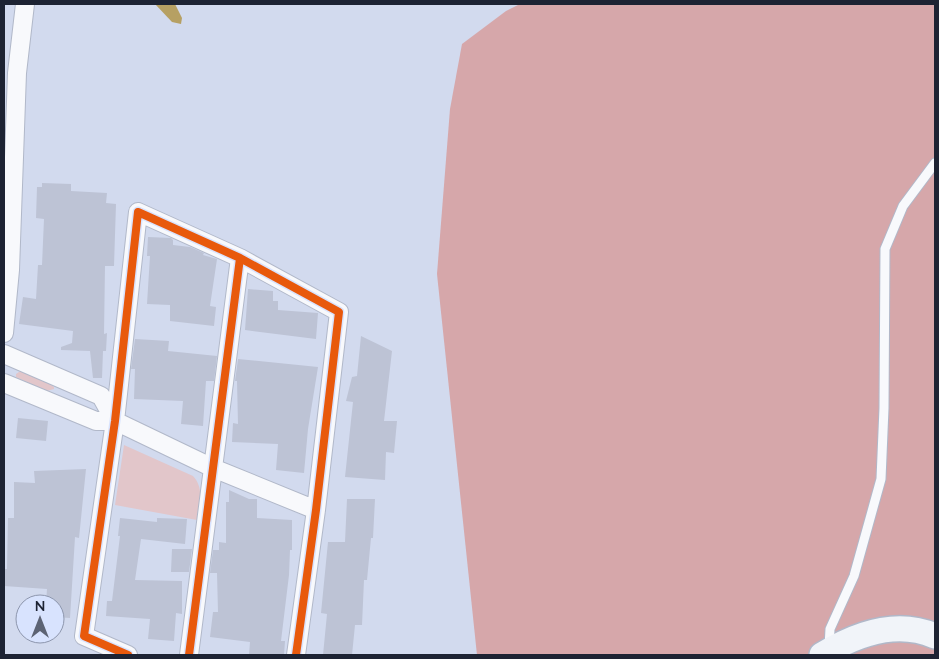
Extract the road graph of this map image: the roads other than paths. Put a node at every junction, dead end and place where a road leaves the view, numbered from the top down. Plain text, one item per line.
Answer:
1 (25, 4) edge
2 (935, 163) edge
3 (240, 258) junction
4 (4, 333) edge
5 (4, 354) edge
6 (4, 383) edge
7 (115, 421) junction
8 (213, 468) junction
9 (316, 510) junction
10 (935, 636) edge
11 (825, 653) edge
12 (128, 655) edge
13 (189, 655) edge
14 (296, 655) edge

1 - 4 street
2 - 11 lane
3 - 7 street
3 - 8 street
3 - 9 street
5 - 7 street
6 - 7 street
7 - 8 street
7 - 12 street
8 - 9 street
8 - 13 street
9 - 14 street
10 - 11 main road

